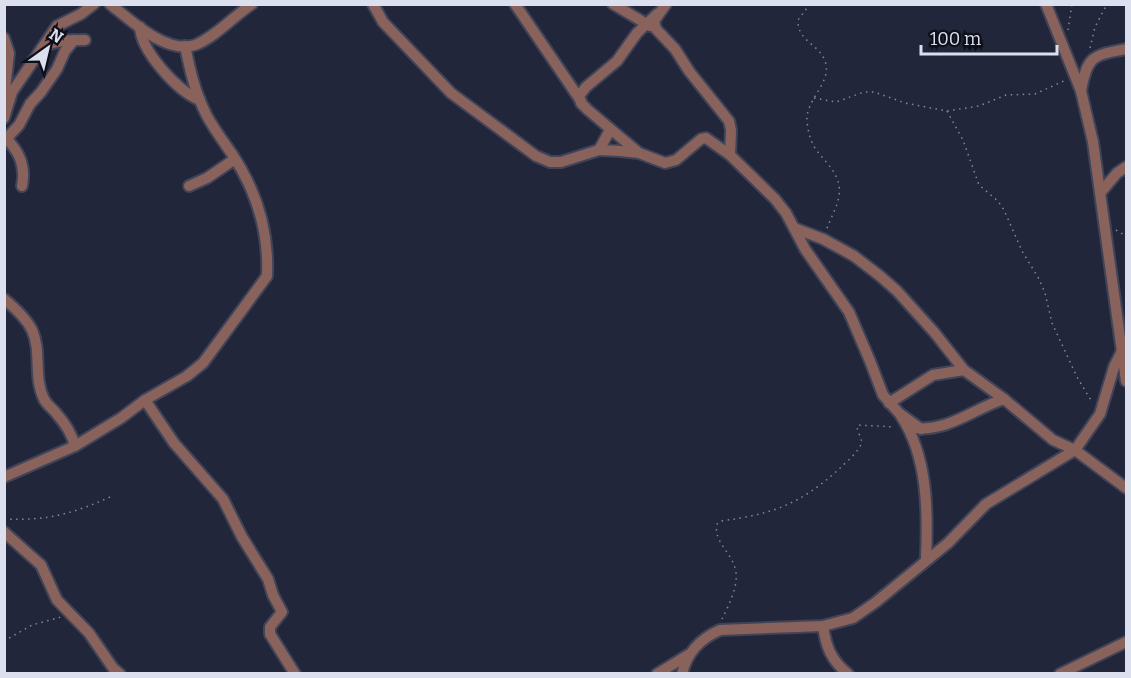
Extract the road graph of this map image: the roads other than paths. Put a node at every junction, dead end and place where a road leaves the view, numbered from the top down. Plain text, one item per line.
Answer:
1 (94, 4) edge
2 (110, 4) edge
3 (252, 4) edge
4 (373, 4) edge
5 (515, 4) edge
6 (613, 4) edge
7 (666, 4) edge
8 (1046, 4) edge
9 (651, 26) junction
10 (140, 27) junction
11 (4, 38) edge
12 (185, 46) junction
13 (41, 49) junction
14 (1126, 49) edge
15 (1081, 91) junction
16 (10, 99) junction
17 (200, 100) junction
18 (580, 101) junction
19 (4, 118) edge
20 (610, 130) junction
21 (6, 137) edge
22 (599, 150) junction
23 (639, 153) junction
24 (729, 155) junction
25 (234, 159) junction
26 (1126, 166) edge
27 (22, 186) dead end
28 (189, 186) dead end
29 (1101, 192) junction
30 (794, 228) junction
31 (4, 299) edge
32 (1123, 349) junction
33 (964, 370) junction
34 (1126, 381) edge
35 (1004, 399) junction
36 (145, 400) junction
37 (889, 403) junction
38 (899, 413) junction
39 (908, 427) junction
40 (921, 429) junction
41 (75, 446) junction
42 (1075, 450) junction
43 (4, 477) edge
44 (1126, 488) edge
45 (4, 532) edge
46 (926, 559) junction
47 (823, 626) junction
48 (1126, 642) edge
49 (689, 655) junction
50 (120, 674) edge
51 (295, 674) edge
52 (657, 674) edge
53 (682, 674) edge
54 (848, 674) edge
55 (1060, 674) edge

1 - 13 street
2 - 10 street
3 - 12 street
4 - 22 street
5 - 18 street
6 - 9 street
7 - 9 street
8 - 15 street
9 - 18 street
9 - 24 street
10 - 12 street
10 - 17 street
11 - 16 street
12 - 17 street
13 - 16 street
13 - 21 street
14 - 15 street
15 - 29 street
16 - 19 street
17 - 25 street
18 - 20 street
18 - 23 street
20 - 22 street
20 - 23 street
21 - 27 street
22 - 23 street
23 - 24 street
24 - 30 street
25 - 28 street
25 - 36 street
26 - 29 street
29 - 32 street
30 - 33 street
30 - 37 street
31 - 41 street
32 - 34 street
32 - 42 street
33 - 35 street
33 - 37 street
35 - 40 street
35 - 42 street
36 - 41 street
36 - 51 street
37 - 38 street
38 - 39 street
38 - 40 street
39 - 40 street
39 - 46 street
41 - 43 street
42 - 44 street
42 - 46 street
45 - 50 street
46 - 47 street
47 - 49 street
47 - 54 street
48 - 55 street
49 - 52 street
49 - 53 street

